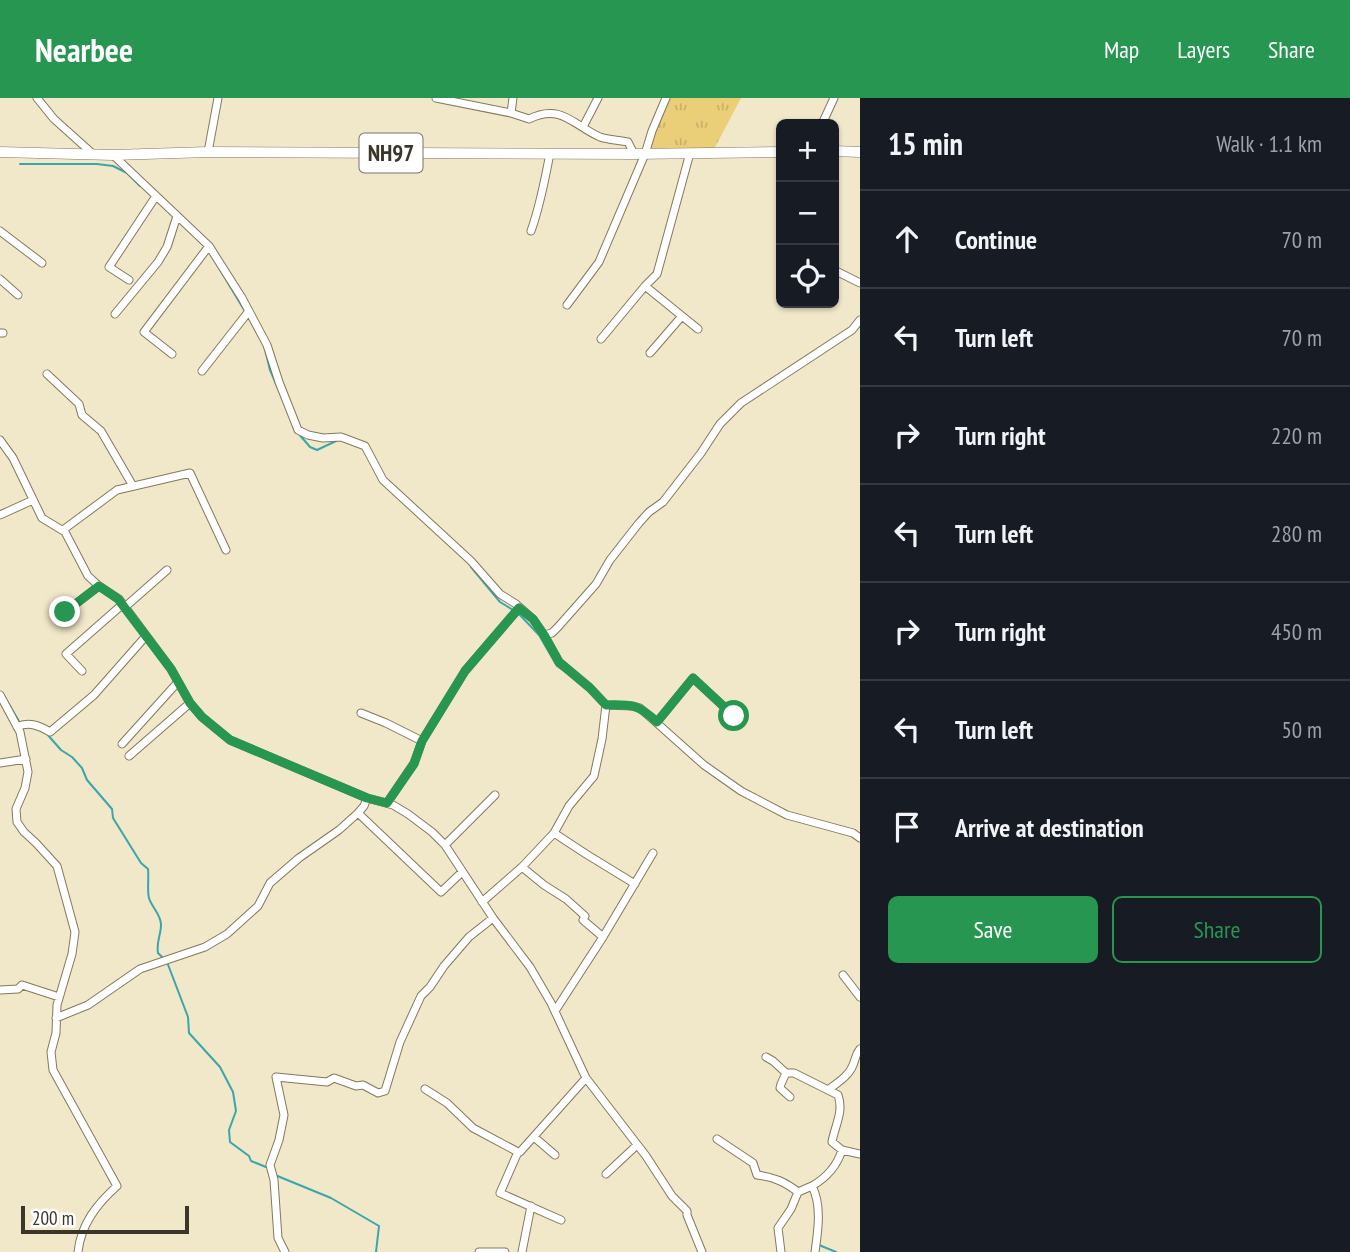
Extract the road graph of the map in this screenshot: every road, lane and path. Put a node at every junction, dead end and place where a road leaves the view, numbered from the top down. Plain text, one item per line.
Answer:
1 (37, 98) edge
2 (218, 98) edge
3 (436, 98) edge
4 (513, 98) edge
5 (598, 98) edge
6 (666, 98) edge
7 (834, 98) edge
8 (511, 113) junction
9 (824, 119) edge
10 (583, 127) junction
11 (839, 151) edge
12 (0, 152) edge
13 (208, 152) junction
14 (776, 152) edge
15 (860, 152) edge
16 (550, 153) junction
17 (690, 153) junction
18 (93, 154) junction
19 (634, 154) junction
20 (645, 154) junction
21 (113, 155) junction
22 (156, 195) junction
23 (177, 216) junction
24 (0, 231) edge
25 (531, 231) dead end
26 (209, 246) junction
27 (42, 263) dead end
28 (839, 272) edge
29 (0, 279) edge
30 (129, 280) dead end
31 (860, 283) edge
32 (645, 286) junction
33 (18, 295) dead end
34 (568, 305) dead end
35 (249, 311) junction
36 (115, 314) dead end
37 (682, 316) junction
38 (860, 320) edge
39 (698, 328) dead end
40 (601, 339) dead end
41 (650, 353) dead end
42 (172, 354) dead end
43 (202, 371) dead end
44 (47, 374) dead end
45 (0, 440) edge
46 (133, 486) junction
47 (33, 500) junction
48 (0, 515) edge
49 (63, 530) junction
50 (226, 550) dead end
51 (167, 570) dead end
52 (99, 586) junction
53 (124, 606) junction
54 (519, 608) junction
55 (65, 612) dead end
56 (544, 635) junction
57 (146, 636) junction
58 (82, 671) dead end
59 (178, 682) junction
60 (0, 695) edge
61 (190, 703) junction
62 (606, 705) junction
63 (361, 713) dead end
64 (734, 716) dead end
65 (657, 722) junction
66 (17, 727) junction
67 (422, 741) junction
68 (122, 744) dead end
69 (129, 756) dead end
70 (26, 759) junction
71 (0, 764) edge
72 (495, 795) dead end
73 (367, 798) junction
74 (387, 803) junction
75 (358, 813) junction
76 (554, 833) junction
77 (860, 838) edge
78 (445, 845) junction
79 (653, 853) dead end
80 (522, 867) junction
81 (462, 872) junction
82 (635, 884) junction
83 (482, 902) junction
84 (493, 918) junction
85 (603, 937) junction
86 (843, 975) dead end
87 (0, 990) edge
88 (59, 997) junction
89 (860, 997) edge
90 (555, 1011) junction
91 (56, 1018) junction
92 (860, 1049) edge
93 (766, 1057) dead end
94 (786, 1073) junction
95 (586, 1078) junction
96 (425, 1089) dead end
97 (828, 1090) junction
98 (790, 1097) dead end
99 (534, 1137) junction
100 (717, 1139) dead end
101 (637, 1145) junction
102 (842, 1150) junction
103 (518, 1152) junction
104 (858, 1152) edge
105 (555, 1155) dead end
106 (606, 1174) dead end
107 (812, 1186) junction
108 (799, 1192) junction
109 (531, 1206) junction
110 (561, 1220) dead end
111 (78, 1252) edge
112 (285, 1252) edge
113 (479, 1252) edge
114 (505, 1252) edge
115 (522, 1252) edge
116 (702, 1252) edge
117 (781, 1252) edge
118 (814, 1252) edge

1 - 18 street
2 - 13 street
3 - 8 street
4 - 8 street
5 - 10 street
6 - 20 street
7 - 9 street
8 - 10 street
10 - 19 street
11 - 15 highway
12 - 18 highway, NH97
13 - 16 highway, NH97
13 - 21 highway, NH97
14 - 17 highway, NH97
16 - 19 highway, NH97
16 - 25 street
17 - 20 highway, NH97
17 - 32 street
18 - 21 highway, NH97
19 - 20 highway, NH97
20 - 34 street
21 - 22 street
22 - 23 street
22 - 30 street
23 - 26 street
23 - 36 street
24 - 27 street
26 - 35 street
26 - 42 street
28 - 31 street
29 - 33 street
32 - 37 street
32 - 40 street
35 - 43 street
35 - 54 street
37 - 39 street
37 - 41 street
38 - 56 street
44 - 46 street
45 - 47 street
46 - 49 street
46 - 50 street
47 - 48 street
47 - 49 street
49 - 52 street
51 - 53 street
52 - 53 street
52 - 55 street
53 - 57 street
53 - 58 street
54 - 56 street
54 - 67 street
56 - 62 street
57 - 59 street
57 - 66 street
59 - 61 street
59 - 68 street
60 - 66 street
61 - 69 street
61 - 73 street
62 - 65 street
62 - 76 street
63 - 67 street
64 - 65 street
65 - 77 street
66 - 70 street
67 - 74 street
70 - 71 street
70 - 88 street
72 - 78 street
73 - 74 street
73 - 75 street
74 - 78 street
75 - 81 street
75 - 91 street
76 - 80 street
76 - 82 street
78 - 81 street
79 - 82 street
80 - 83 street
80 - 85 street
81 - 83 street
82 - 85 street
83 - 84 street
84 - 90 street
84 - 112 street
85 - 90 street
86 - 89 street
87 - 88 street
88 - 91 street
90 - 95 street
91 - 111 street
92 - 97 street
93 - 94 street
94 - 97 street
94 - 98 street
95 - 99 street
95 - 101 street
96 - 103 street
97 - 102 street
99 - 103 street
99 - 105 street
100 - 108 street
101 - 106 street
101 - 116 street
102 - 104 street
102 - 107 street
103 - 109 street
107 - 108 street
107 - 118 street
108 - 117 street
109 - 110 street
109 - 115 street
113 - 114 street

